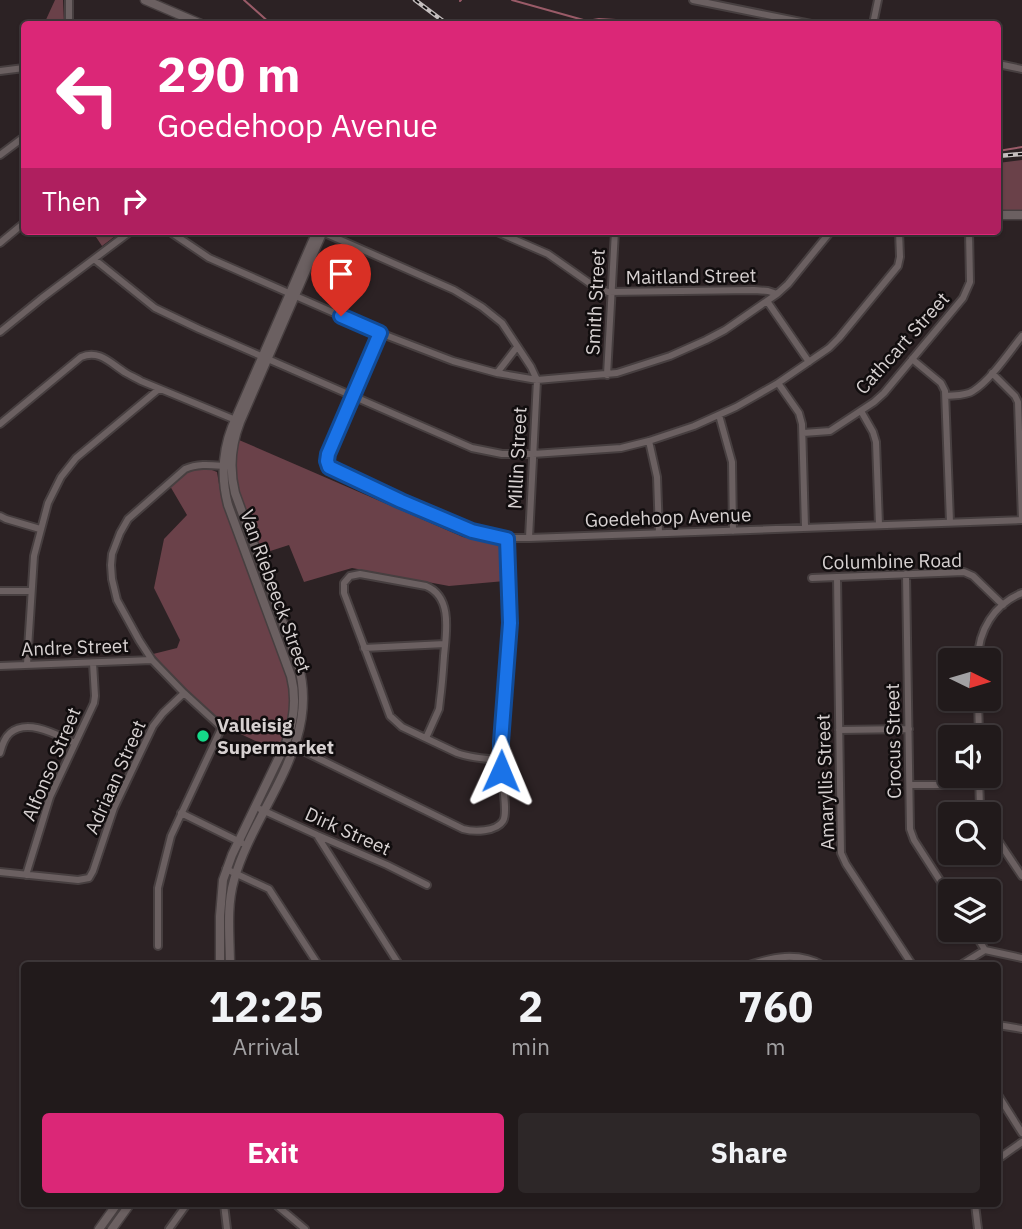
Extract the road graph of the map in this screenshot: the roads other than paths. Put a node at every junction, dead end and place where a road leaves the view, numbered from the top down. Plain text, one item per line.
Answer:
1 (69, 0) edge
2 (145, 0) edge
3 (693, 0) edge
4 (878, 0) edge
5 (69, 21) edge
6 (194, 21) edge
7 (796, 21) edge
8 (874, 21) edge
9 (1001, 65) edge
10 (21, 68) edge
11 (1022, 69) edge
12 (0, 71) edge
13 (21, 139) edge
14 (0, 155) edge
15 (1001, 215) edge
16 (1022, 215) edge
17 (21, 226) edge
18 (126, 235) edge
19 (175, 235) edge
20 (318, 235) edge
21 (329, 235) edge
22 (504, 235) edge
23 (615, 235) edge
24 (828, 235) edge
25 (900, 235) edge
26 (969, 235) edge
27 (0, 243) edge
28 (94, 259) junction
29 (611, 293) junction
30 (292, 294) junction
31 (777, 294) junction
32 (767, 301) junction
33 (0, 332) edge
34 (380, 333) junction
35 (1022, 336) edge
36 (517, 347) junction
37 (265, 358) junction
38 (912, 359) junction
39 (809, 362) junction
40 (497, 373) junction
41 (992, 373) junction
42 (607, 375) junction
43 (537, 380) junction
44 (778, 383) junction
45 (159, 389) junction
46 (946, 396) junction
47 (353, 397) junction
48 (861, 411) junction
49 (719, 415) junction
50 (237, 421) junction
51 (0, 424) edge
52 (803, 433) junction
53 (649, 441) junction
54 (533, 454) junction
55 (227, 466) junction
56 (0, 516) edge
57 (1022, 520) edge
58 (950, 522) junction
59 (879, 525) junction
60 (806, 527) junction
61 (40, 529) junction
62 (733, 531) junction
63 (659, 533) junction
64 (529, 538) junction
65 (507, 539) junction
66 (906, 574) junction
67 (837, 577) junction
68 (812, 578) dead end
69 (31, 591) junction
70 (0, 592) edge
71 (1022, 593) edge
72 (1003, 605) junction
73 (445, 644) junction
74 (364, 648) junction
75 (979, 648) edge
76 (152, 660) junction
77 (93, 663) junction
78 (27, 664) junction
79 (0, 666) edge
80 (184, 693) junction
81 (909, 729) junction
82 (839, 730) junction
83 (426, 738) junction
84 (75, 743) junction
85 (290, 745) junction
86 (0, 753) edge
87 (500, 760) junction
88 (910, 785) junction
89 (938, 785) edge
90 (256, 806) junction
91 (265, 811) junction
92 (181, 813) junction
93 (317, 835) junction
94 (238, 842) junction
95 (1001, 845) edge
96 (247, 846) junction
97 (226, 869) junction
98 (0, 872) edge
99 (236, 873) junction
100 (26, 875) junction
101 (1022, 876) edge
102 (939, 879) edge
103 (427, 885) dead end
104 (980, 942) edge
105 (158, 946) dead end
106 (985, 950) junction
107 (1022, 958) edge
108 (220, 962) edge
109 (230, 962) edge
110 (316, 962) edge
111 (397, 962) edge
112 (761, 962) edge
113 (815, 962) edge
114 (910, 962) edge
115 (966, 962) edge
116 (1001, 1026) edge
117 (1022, 1029) edge
118 (1001, 1100) edge
119 (1022, 1133) edge
120 (1022, 1142) edge
121 (1001, 1157) edge
122 (115, 1207) edge
123 (128, 1207) edge
124 (185, 1207) edge
125 (224, 1207) edge
126 (279, 1207) edge
127 (975, 1207) edge
128 (99, 1229) edge
129 (112, 1229) edge
130 (169, 1229) edge
131 (227, 1229) edge
132 (305, 1229) edge
133 (978, 1229) edge

1 - 5 street
2 - 6 street
3 - 7 street
4 - 8 street
9 - 11 street
10 - 12 street
13 - 14 street
15 - 16 street
17 - 27 street
18 - 28 street
19 - 30 street
20 - 30 street, Van Riebeeck Street
21 - 36 street
22 - 29 street, Maitland Street
23 - 29 street, Smith Street
24 - 31 street
25 - 39 street
26 - 38 street, Cathcart Street
28 - 33 street
28 - 37 street
29 - 31 street, Maitland Street
29 - 42 street, Smith Street
30 - 34 street
30 - 37 street, Van Riebeeck Street
31 - 32 street
32 - 39 street
32 - 42 street
34 - 40 street
34 - 47 street
35 - 41 street
36 - 40 street
36 - 43 street
37 - 47 street
37 - 50 street, Van Riebeeck Street
38 - 46 street
38 - 48 street, Cathcart Street
39 - 44 street
40 - 43 street
41 - 46 street
41 - 57 street
42 - 43 street
43 - 54 street, Millin Street
44 - 49 street
44 - 52 street
45 - 50 street
45 - 51 street
45 - 61 street
46 - 58 street
47 - 54 street
47 - 65 street, Goedehoop Avenue
48 - 52 street, Cathcart Street
48 - 59 street
49 - 53 street
49 - 62 street
50 - 55 street, Van Riebeeck Street
52 - 60 street
53 - 54 street
53 - 63 street
54 - 64 street, Millin Street
55 - 76 street
55 - 85 street, Van Riebeeck Street
56 - 61 street
57 - 58 street, Goedehoop Avenue
58 - 59 street, Goedehoop Avenue
59 - 60 street, Goedehoop Avenue
60 - 62 street, Goedehoop Avenue
61 - 69 street
62 - 63 street, Goedehoop Avenue
63 - 64 street, Goedehoop Avenue
64 - 65 street, Goedehoop Avenue
65 - 87 street
66 - 67 street, Columbine Road
66 - 72 street, Columbine Road
66 - 81 street, Crocus Street
67 - 68 street, Columbine Road
67 - 82 street, Amaryllis Street
69 - 70 street
69 - 78 street
71 - 72 street
72 - 75 street
73 - 74 street
73 - 74 street
73 - 83 street
74 - 83 street
76 - 77 street, Andre Street
76 - 80 street
77 - 78 street, Andre Street
77 - 84 street, Alfonso Street
78 - 79 street, Andre Street
80 - 92 street
80 - 100 street, Adriaan Street
81 - 82 street
81 - 88 street, Crocus Street
82 - 114 street, Amaryllis Street
83 - 87 street
84 - 86 street
84 - 100 street, Alfonso Street
85 - 87 street
85 - 90 street, Van Riebeeck Street
85 - 91 street, Van Riebeeck Street
88 - 89 street
88 - 102 street, Crocus Street
90 - 91 street, Dirk Street
90 - 94 street, Van Riebeeck Street
91 - 93 street, Dirk Street
91 - 96 street, Van Riebeeck Street
92 - 94 street
92 - 105 street
93 - 103 street, Dirk Street
93 - 111 street
94 - 96 street
94 - 97 street, Van Riebeeck Street
95 - 101 street
96 - 99 street, Van Riebeeck Street
97 - 99 street
97 - 108 street, Van Riebeeck Street
98 - 100 street
99 - 109 street, Van Riebeeck Street
99 - 110 street
104 - 106 street
106 - 107 street
106 - 115 street
112 - 113 street
116 - 117 street
118 - 119 street
120 - 121 street
122 - 128 street
123 - 129 street
124 - 130 street
125 - 131 street
126 - 132 street
127 - 133 street

